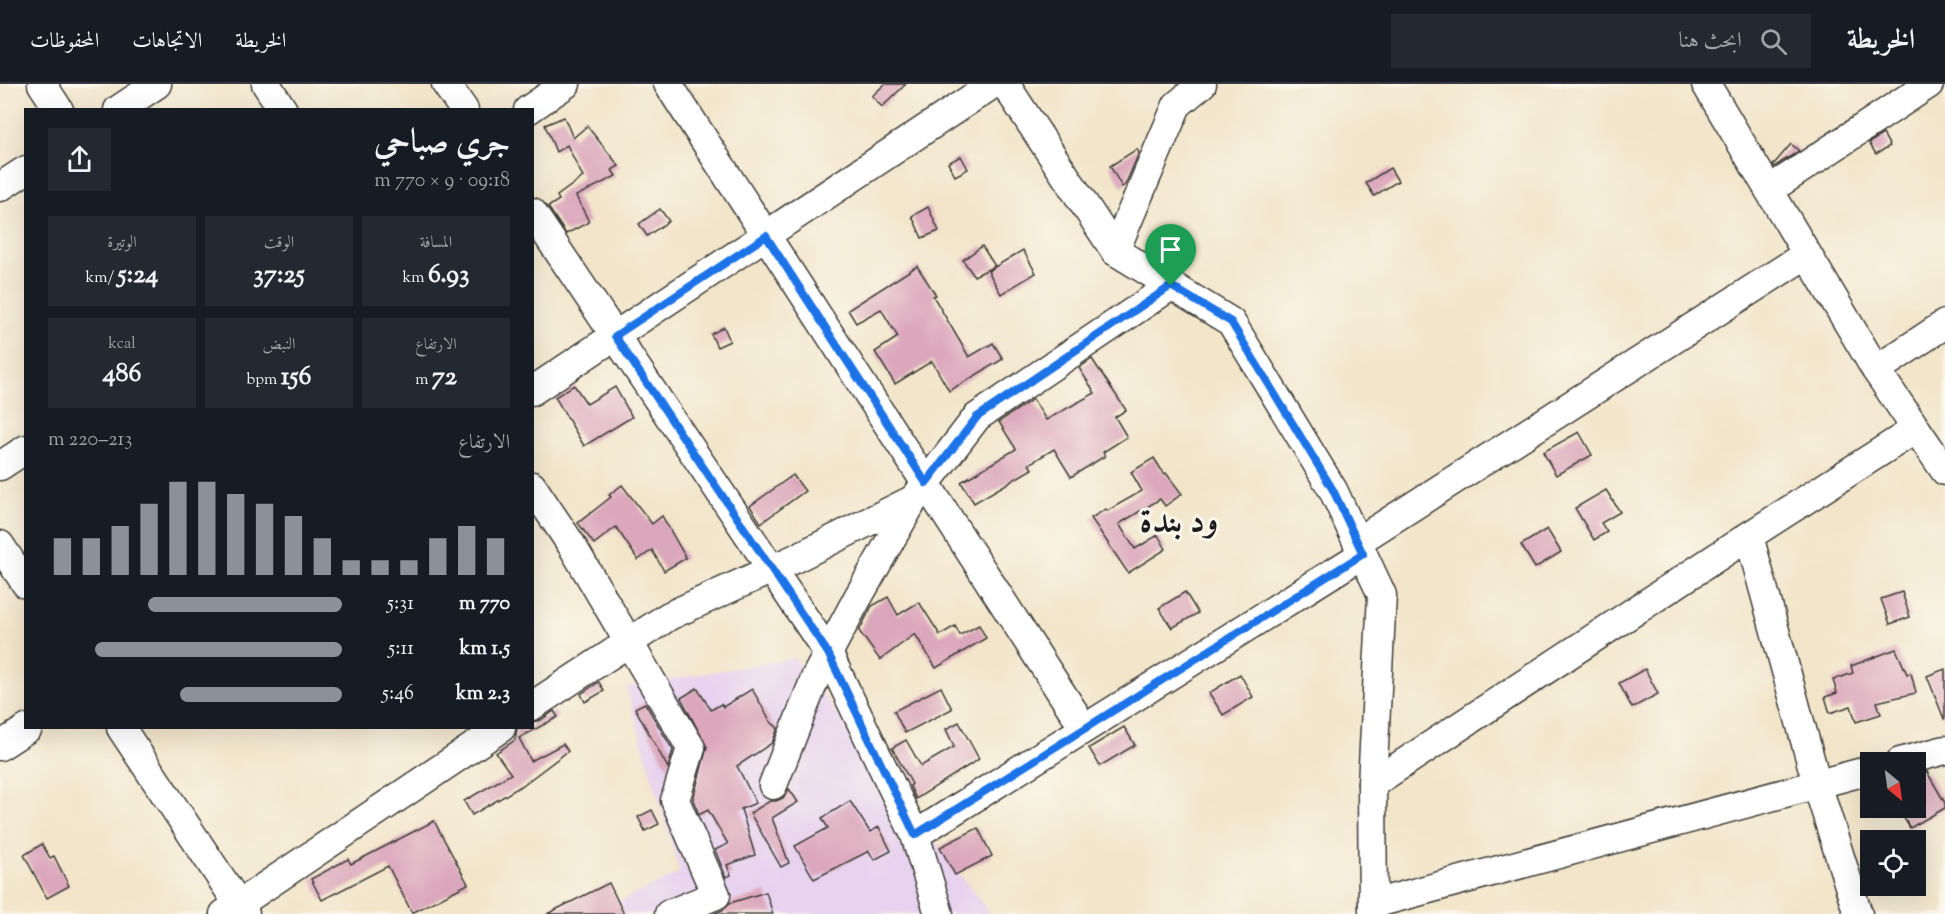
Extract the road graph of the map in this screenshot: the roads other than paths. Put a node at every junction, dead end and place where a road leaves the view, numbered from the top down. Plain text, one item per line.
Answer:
1 (42, 84) edge
2 (157, 84) edge
3 (266, 84) edge
4 (446, 84) edge
5 (566, 84) edge
6 (668, 84) edge
7 (993, 84) edge
8 (1005, 84) edge
9 (1202, 84) edge
10 (1706, 84) edge
11 (1929, 84) edge
12 (58, 108) edge
13 (121, 108) edge
14 (282, 108) edge
15 (463, 108) edge
16 (531, 108) edge
17 (24, 171) edge
18 (0, 187) edge
19 (1769, 190) junction
20 (534, 215) edge
21 (766, 236) junction
22 (1115, 251) junction
23 (1807, 254) junction
24 (1171, 286) junction
25 (1945, 324) edge
26 (615, 336) junction
27 (1876, 370) junction
28 (534, 390) edge
29 (1916, 429) junction
30 (24, 450) edge
31 (0, 466) edge
32 (1945, 471) edge
33 (534, 489) edge
34 (920, 491) junction
35 (1749, 536) junction
36 (0, 545) edge
37 (1360, 548) junction
38 (772, 569) junction
39 (24, 581) edge
40 (628, 641) junction
41 (828, 653) junction
42 (534, 705) edge
43 (1084, 728) junction
44 (26, 729) edge
45 (122, 729) edge
46 (482, 733) edge
47 (0, 746) edge
48 (1945, 750) edge
49 (1926, 755) edge
50 (1860, 773) edge
51 (1372, 784) junction
52 (1817, 784) junction
53 (773, 785) dead end
54 (915, 835) junction
55 (1373, 909) edge
56 (236, 911) edge
57 (669, 914) edge
58 (939, 914) edge
59 (1858, 914) edge

1 - 12 street
2 - 13 street
3 - 14 street
4 - 15 street
5 - 16 street
6 - 21 street
7 - 21 street
8 - 22 street
9 - 22 street
10 - 19 street
11 - 19 street
17 - 18 street
19 - 23 street
20 - 26 street
21 - 26 street
21 - 34 street
22 - 24 street
23 - 27 street
23 - 37 street
24 - 34 street
24 - 37 street
25 - 27 street
26 - 28 street
26 - 38 street
27 - 29 street
29 - 32 street
29 - 35 street
30 - 31 street
33 - 40 street
34 - 38 street
34 - 41 street
34 - 43 street
35 - 51 street
35 - 52 street
36 - 39 street
37 - 43 street
37 - 51 street
38 - 40 street
38 - 41 street
40 - 42 street
40 - 57 street
41 - 53 street
41 - 54 street
43 - 54 street
44 - 47 street
45 - 56 street
46 - 56 street
48 - 49 street
50 - 52 street
51 - 55 street
52 - 55 street
52 - 59 street
54 - 58 street

